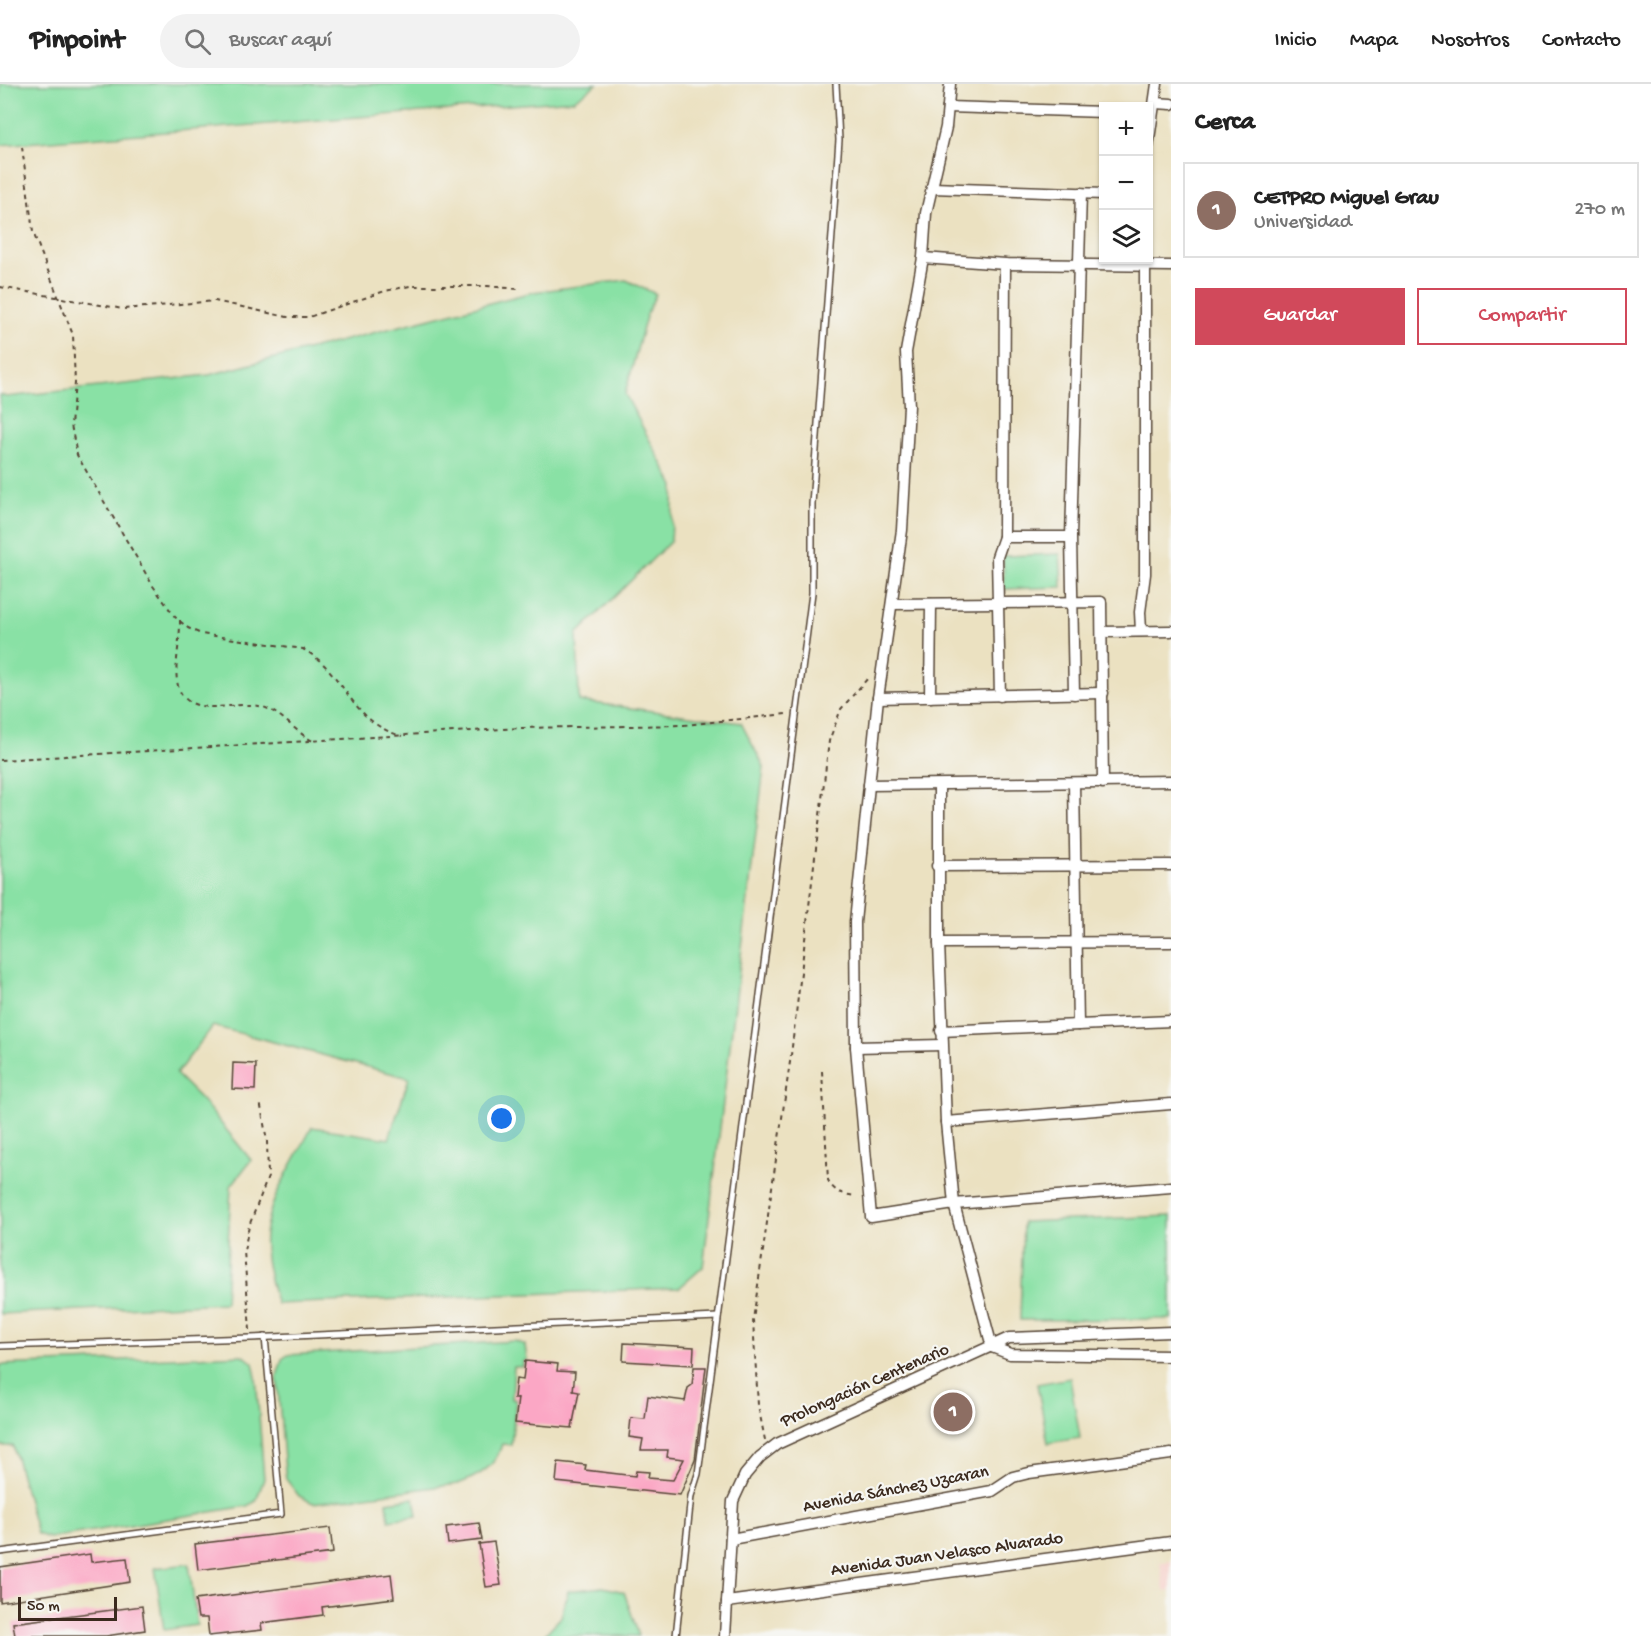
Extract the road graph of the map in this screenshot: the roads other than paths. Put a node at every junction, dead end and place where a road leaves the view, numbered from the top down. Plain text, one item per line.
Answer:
1 (836, 84) edge
2 (950, 84) edge
3 (1156, 84) edge
4 (1156, 103) junction
5 (1171, 104) edge
6 (948, 107) junction
7 (1153, 108) edge
8 (1099, 112) edge
9 (932, 188) junction
10 (1081, 193) junction
11 (1099, 194) edge
12 (923, 258) junction
13 (1153, 263) edge
14 (1005, 264) junction
15 (1112, 264) edge
16 (1145, 264) edge
17 (1080, 266) junction
18 (1171, 266) edge
19 (1004, 537) junction
20 (1071, 537) junction
21 (1075, 601) junction
22 (999, 603) junction
23 (892, 604) junction
24 (931, 604) junction
25 (1141, 631) junction
26 (1171, 631) edge
27 (1103, 632) junction
28 (1103, 693) junction
29 (1074, 694) junction
30 (1000, 696) junction
31 (930, 697) junction
32 (878, 698) junction
33 (1171, 781) edge
34 (1074, 783) junction
35 (1103, 783) junction
36 (868, 785) junction
37 (939, 786) junction
38 (1171, 865) edge
39 (937, 866) junction
40 (1075, 866) junction
41 (1171, 942) edge
42 (939, 943) junction
43 (1076, 943) junction
44 (1171, 1021) edge
45 (1078, 1025) junction
46 (941, 1031) junction
47 (942, 1045) junction
48 (856, 1047) junction
49 (1171, 1104) edge
50 (946, 1122) junction
51 (1171, 1187) edge
52 (954, 1204) junction
53 (718, 1317) junction
54 (1171, 1332) edge
55 (265, 1337) junction
56 (0, 1346) edge
57 (992, 1347) junction
58 (1171, 1356) edge
59 (1171, 1454) edge
60 (731, 1539) junction
61 (1171, 1542) edge
62 (0, 1552) edge
63 (727, 1602) junction
64 (676, 1636) edge
65 (725, 1636) edge

1 - 53 lane
2 - 6 street
3 - 4 street
4 - 5 street
4 - 7 street
6 - 8 street
6 - 9 street
9 - 10 street
9 - 12 street
10 - 11 street
10 - 17 street
12 - 14 street
12 - 23 street
13 - 18 street
14 - 17 street
14 - 19 street
15 - 17 street
16 - 25 street
17 - 20 street
19 - 20 street
19 - 22 street
20 - 21 street
21 - 22 street
21 - 27 street
21 - 29 street
22 - 24 street
22 - 30 street
23 - 24 street
23 - 32 street
24 - 31 street
25 - 26 street
25 - 27 street
27 - 28 street
28 - 29 street
28 - 35 street
29 - 30 street
30 - 31 street
31 - 32 street
32 - 36 street
33 - 35 street
34 - 35 street
34 - 37 street
34 - 40 street
36 - 37 street
36 - 48 street
37 - 39 street
38 - 40 street
39 - 40 street
39 - 42 street
40 - 43 street
41 - 43 street
42 - 43 street
42 - 46 street
43 - 45 street
44 - 45 street
45 - 46 street
46 - 47 street
47 - 48 street
47 - 50 street
48 - 52 street
49 - 50 street
50 - 52 street
51 - 52 street
52 - 57 street
53 - 55 lane
53 - 64 lane
54 - 57 street, Prolongación Centenario
55 - 56 lane
55 - 62 lane
57 - 58 street
57 - 60 street, Prolongación Centenario
59 - 60 street, Avenida Sánchez Uzcaran
60 - 63 street, Prolongación Centenario
61 - 63 street, Avenida Juan Velasco Alvarado
63 - 65 street, Prolongación Centenario

